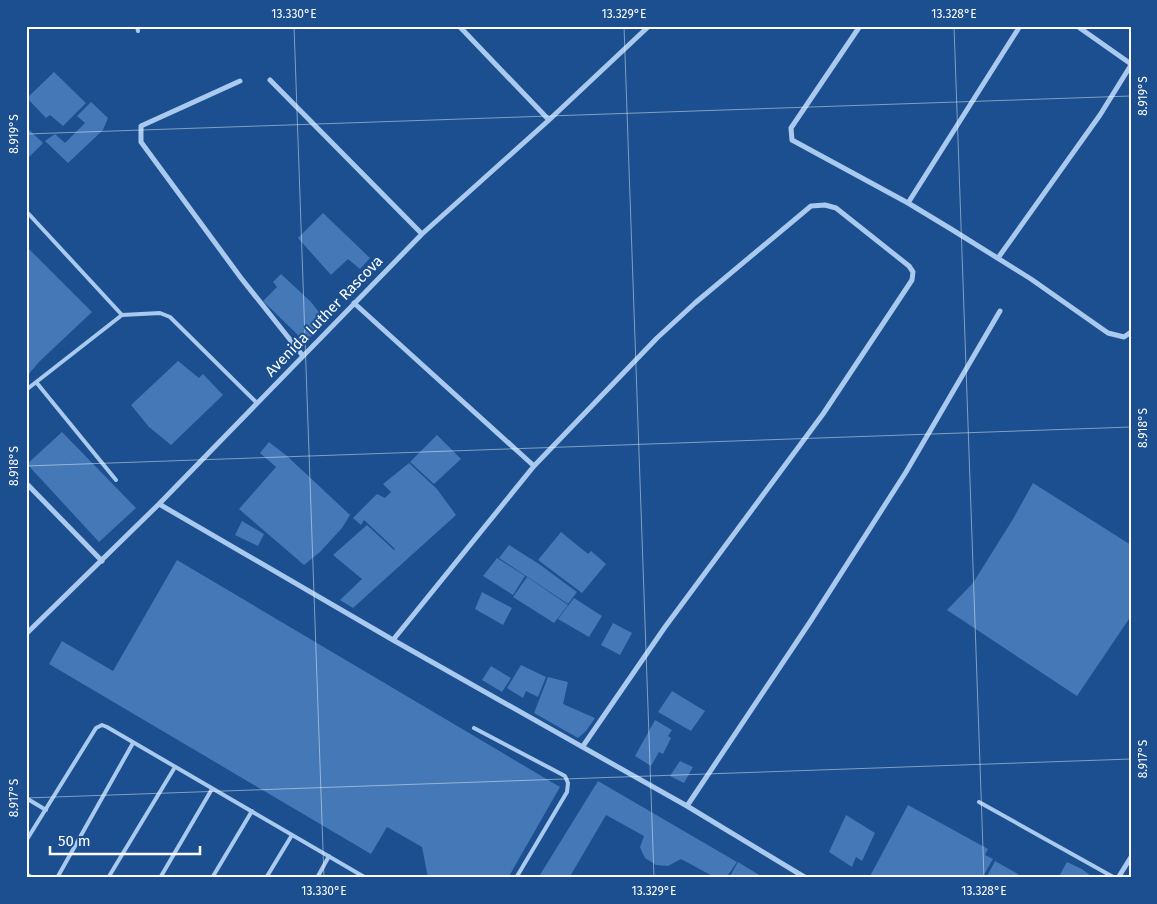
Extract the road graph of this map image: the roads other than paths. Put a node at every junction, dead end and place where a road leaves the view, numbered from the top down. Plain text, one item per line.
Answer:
1 (459, 26) edge
2 (649, 26) edge
3 (860, 26) edge
4 (1020, 26) edge
5 (1077, 26) edge
6 (1131, 64) edge
7 (270, 80) dead end
8 (240, 81) dead end
9 (549, 120) junction
10 (908, 203) junction
11 (26, 211) edge
12 (422, 234) junction
13 (998, 258) junction
14 (354, 303) junction
15 (1000, 311) dead end
16 (122, 315) junction
17 (1131, 332) edge
18 (303, 356) junction
19 (36, 382) junction
20 (26, 390) edge
21 (257, 403) junction
22 (534, 466) junction
23 (116, 480) dead end
24 (26, 483) edge
25 (159, 504) junction
26 (102, 561) junction
27 (26, 634) edge
28 (393, 640) junction
29 (474, 728) dead end
30 (134, 742) junction
31 (583, 746) junction
32 (175, 767) junction
33 (212, 788) junction
34 (26, 798) edge
35 (979, 802) dead end
36 (687, 806) junction
37 (46, 810) junction
38 (252, 811) junction
39 (292, 835) junction
40 (26, 841) edge
41 (329, 856) junction
42 (1131, 857) edge
43 (26, 874) edge
44 (33, 878) edge
45 (56, 878) edge
46 (108, 878) edge
47 (160, 878) edge
48 (212, 878) edge
49 (266, 878) edge
50 (317, 878) edge
51 (366, 878) edge
52 (516, 878) edge
53 (806, 878) edge
54 (1117, 878) edge

1 - 9 street
2 - 9 street, Avenida Luther Rascova
3 - 10 street
4 - 10 street
5 - 6 street
6 - 13 street
7 - 12 street
8 - 18 street
9 - 12 street, Avenida Luther Rascova
10 - 13 street
11 - 16 lane
12 - 14 street, Avenida Luther Rascova
13 - 17 street
14 - 18 street, Avenida Luther Rascova
14 - 22 street
15 - 36 street
16 - 19 lane
16 - 21 lane
18 - 21 street, Avenida Luther Rascova
19 - 20 lane
19 - 23 lane
21 - 25 street, Avenida Luther Rascova
22 - 28 street
22 - 31 street
24 - 26 street
25 - 26 street, Avenida Luther Rascova
25 - 28 street
26 - 27 street, Avenida Luther Rascova
28 - 31 street
29 - 52 lane
30 - 32 lane
30 - 37 lane
30 - 45 lane
31 - 36 street
32 - 33 lane
32 - 46 lane
33 - 38 lane
33 - 47 lane
34 - 37 lane
35 - 54 lane
36 - 53 street
37 - 40 lane
38 - 39 lane
38 - 48 lane
39 - 41 lane
39 - 49 lane
41 - 50 lane
41 - 51 lane
42 - 54 street
43 - 44 lane

